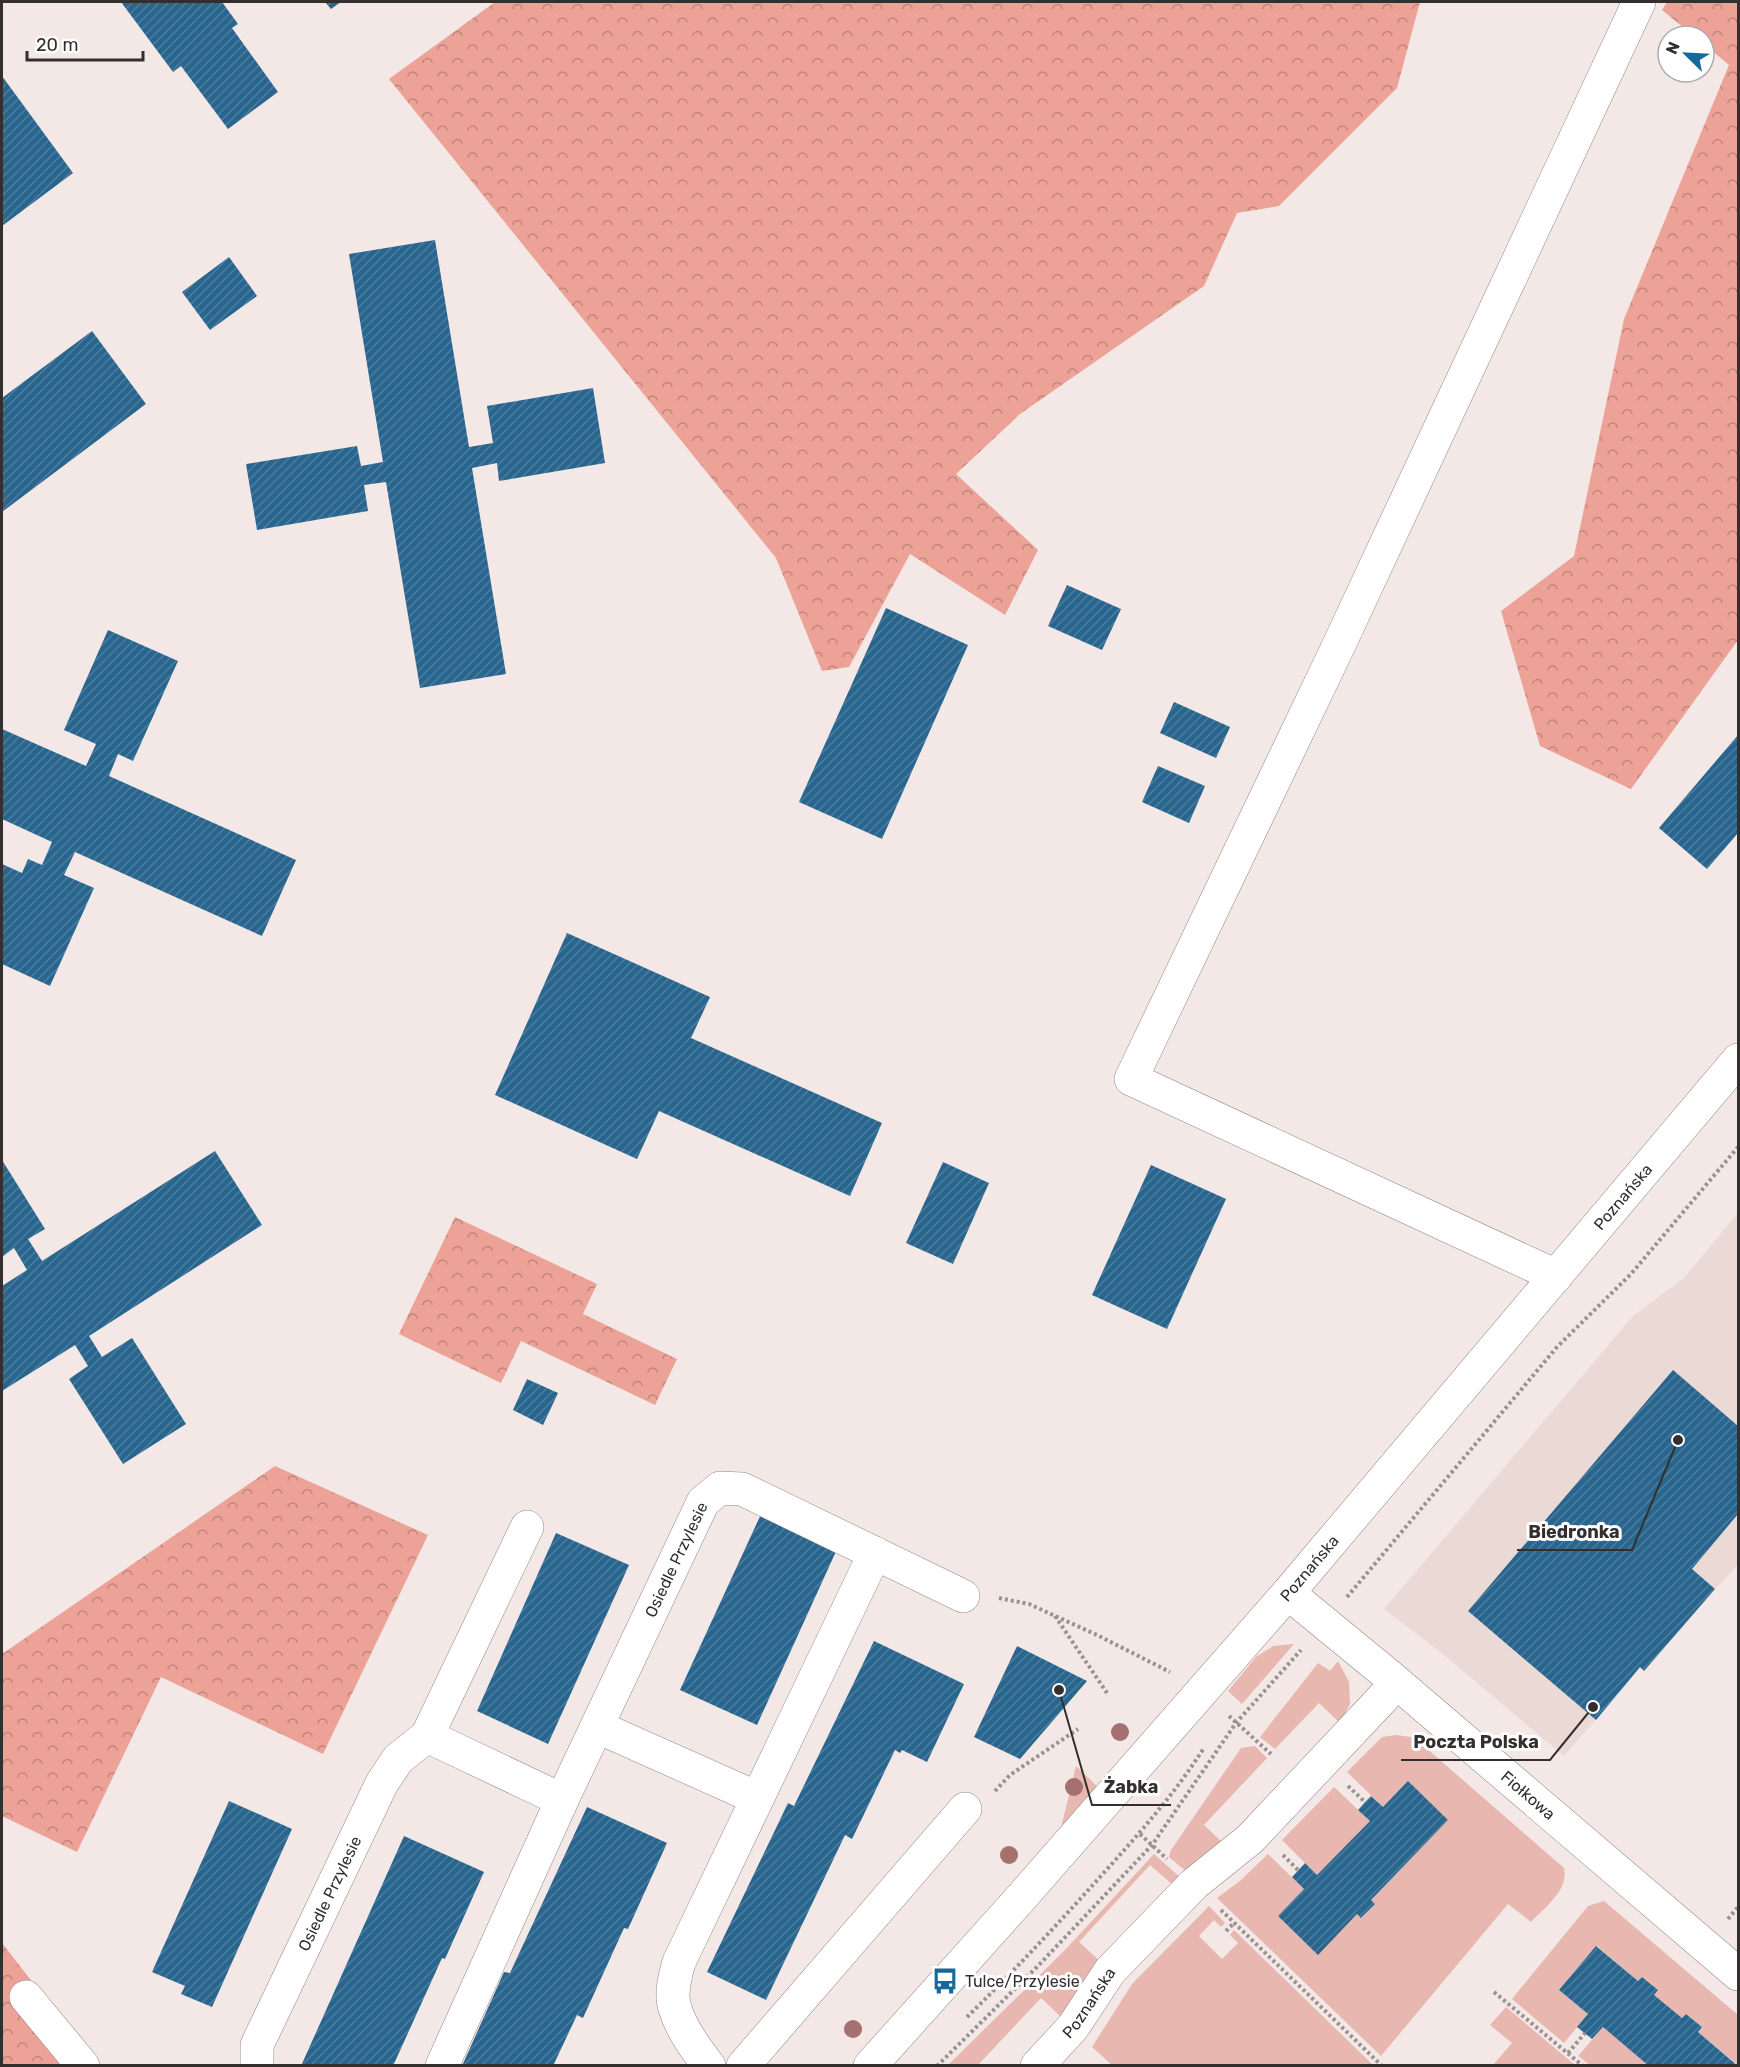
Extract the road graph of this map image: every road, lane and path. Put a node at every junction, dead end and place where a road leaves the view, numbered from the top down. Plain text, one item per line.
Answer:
1 (1639, 2) edge
2 (1738, 1060) edge
3 (1738, 1147) edge
4 (1685, 1211) dead end
5 (1556, 1275) junction
6 (527, 1527) dead end
7 (875, 1554) junction
8 (1288, 1593) junction
9 (963, 1596) joint
10 (1054, 1616) junction
11 (1396, 1684) junction
12 (1202, 1692) junction
13 (1107, 1694) dead end
14 (598, 1727) junction
15 (1078, 1729) dead end
16 (427, 1736) junction
17 (1206, 1744) dead end
18 (1271, 1754) dead end
19 (757, 1798) junction
20 (562, 1800) junction
21 (965, 1809) joint
22 (1140, 1833) junction
23 (1194, 1884) junction
24 (1234, 1923) junction
25 (1226, 1931) dead end
26 (1738, 1974) edge
27 (1494, 1992) dead end
28 (27, 1997) dead end
29 (960, 2024) dead end
30 (1585, 2033) dead end
31 (1568, 2053) junction
32 (83, 2066) edge
33 (257, 2066) edge
34 (442, 2066) edge
35 (709, 2066) edge
36 (743, 2066) edge
37 (870, 2066) edge
38 (1037, 2066) edge
39 (1382, 2066) edge
40 (1583, 2066) edge

1 - 5 street
2 - 5 street, Poznańska
3 - 4 path
5 - 8 street, Poznańska
6 - 16 street, Osiedle Przylesie
7 - 9 street, Osiedle Przylesie
7 - 14 street, Osiedle Przylesie
7 - 19 street
8 - 11 street, Fiołkowa
8 - 12 street, Poznańska
9 - 10 path
10 - 12 path
10 - 13 path
11 - 23 street, Poznańska
11 - 26 street, Fiołkowa
12 - 18 path
12 - 37 street, Poznańska
14 - 19 street
14 - 20 street, Osiedle Przylesie
15 - 21 path
16 - 20 street
16 - 33 street, Osiedle Przylesie
17 - 22 path
19 - 35 street
20 - 34 street, Osiedle Przylesie
21 - 36 street
22 - 23 path
22 - 29 path
23 - 24 path
23 - 38 street, Poznańska
24 - 25 path
24 - 39 path
27 - 31 path
28 - 32 street
30 - 31 path
31 - 40 path

